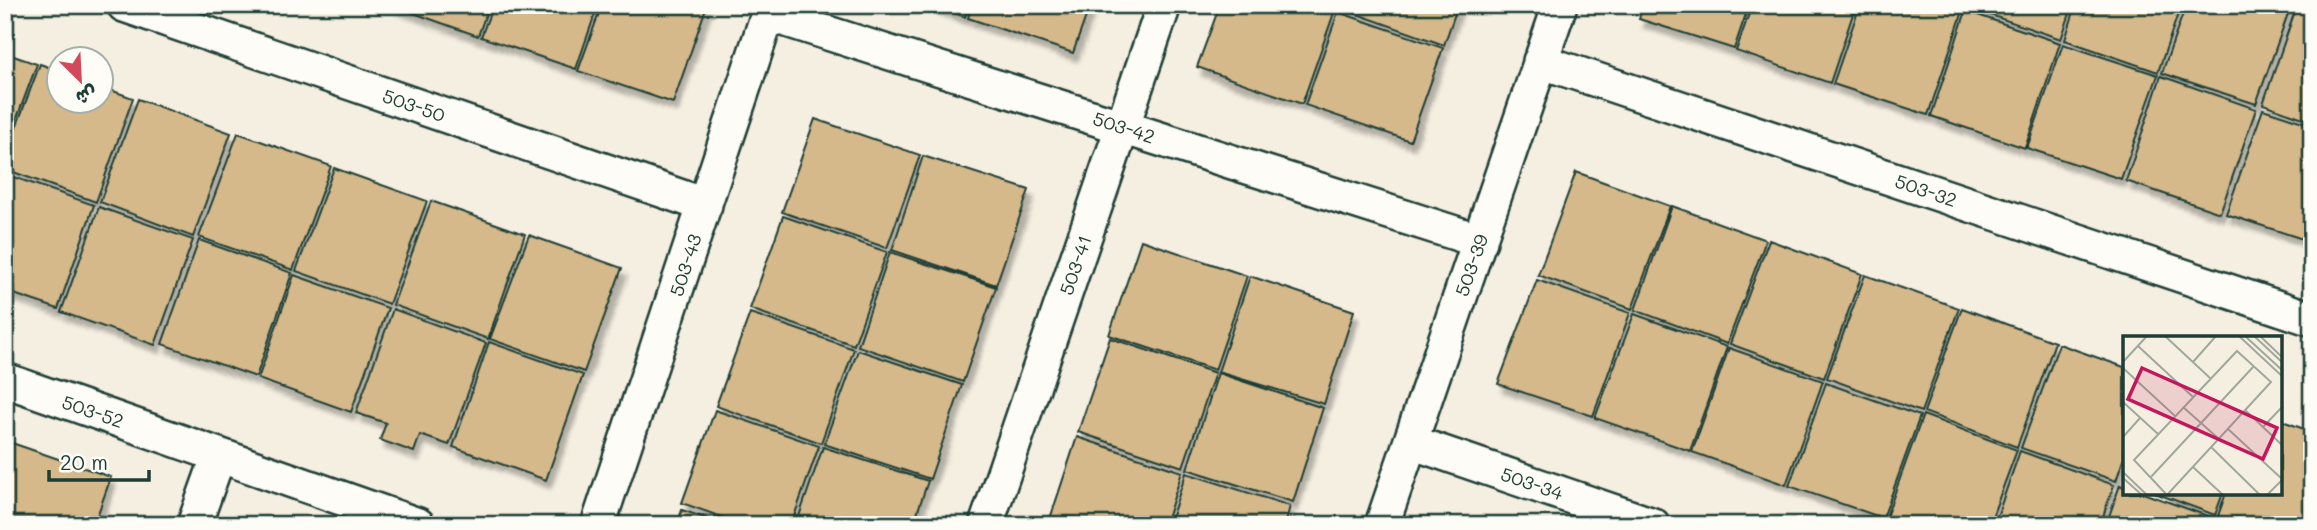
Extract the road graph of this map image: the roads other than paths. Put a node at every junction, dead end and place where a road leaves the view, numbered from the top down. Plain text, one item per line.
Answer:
1 (124, 5) edge
2 (1164, 5) edge
3 (1560, 5) edge
4 (770, 10) edge
5 (1540, 61) junction
6 (1122, 127) junction
7 (705, 205) junction
8 (1480, 241) junction
9 (2312, 319) edge
10 (5, 380) edge
11 (1411, 442) junction
12 (219, 455) junction
13 (194, 525) edge
14 (418, 525) edge
15 (598, 525) edge
16 (986, 525) edge
17 (1382, 525) edge
18 (1653, 525) edge

1 - 7 street, 503-50
2 - 6 street, 503-41
3 - 5 street, 503-39
4 - 6 street, 503-42
4 - 7 street, 503-43
5 - 8 street, 503-39
5 - 9 street, 503-32
6 - 8 street, 503-42
6 - 16 street, 503-41
7 - 15 street, 503-43
8 - 11 street, 503-39
10 - 12 street, 503-52
11 - 17 street, 503-39
11 - 18 street, 503-34
12 - 13 street
12 - 14 street, 503-52

